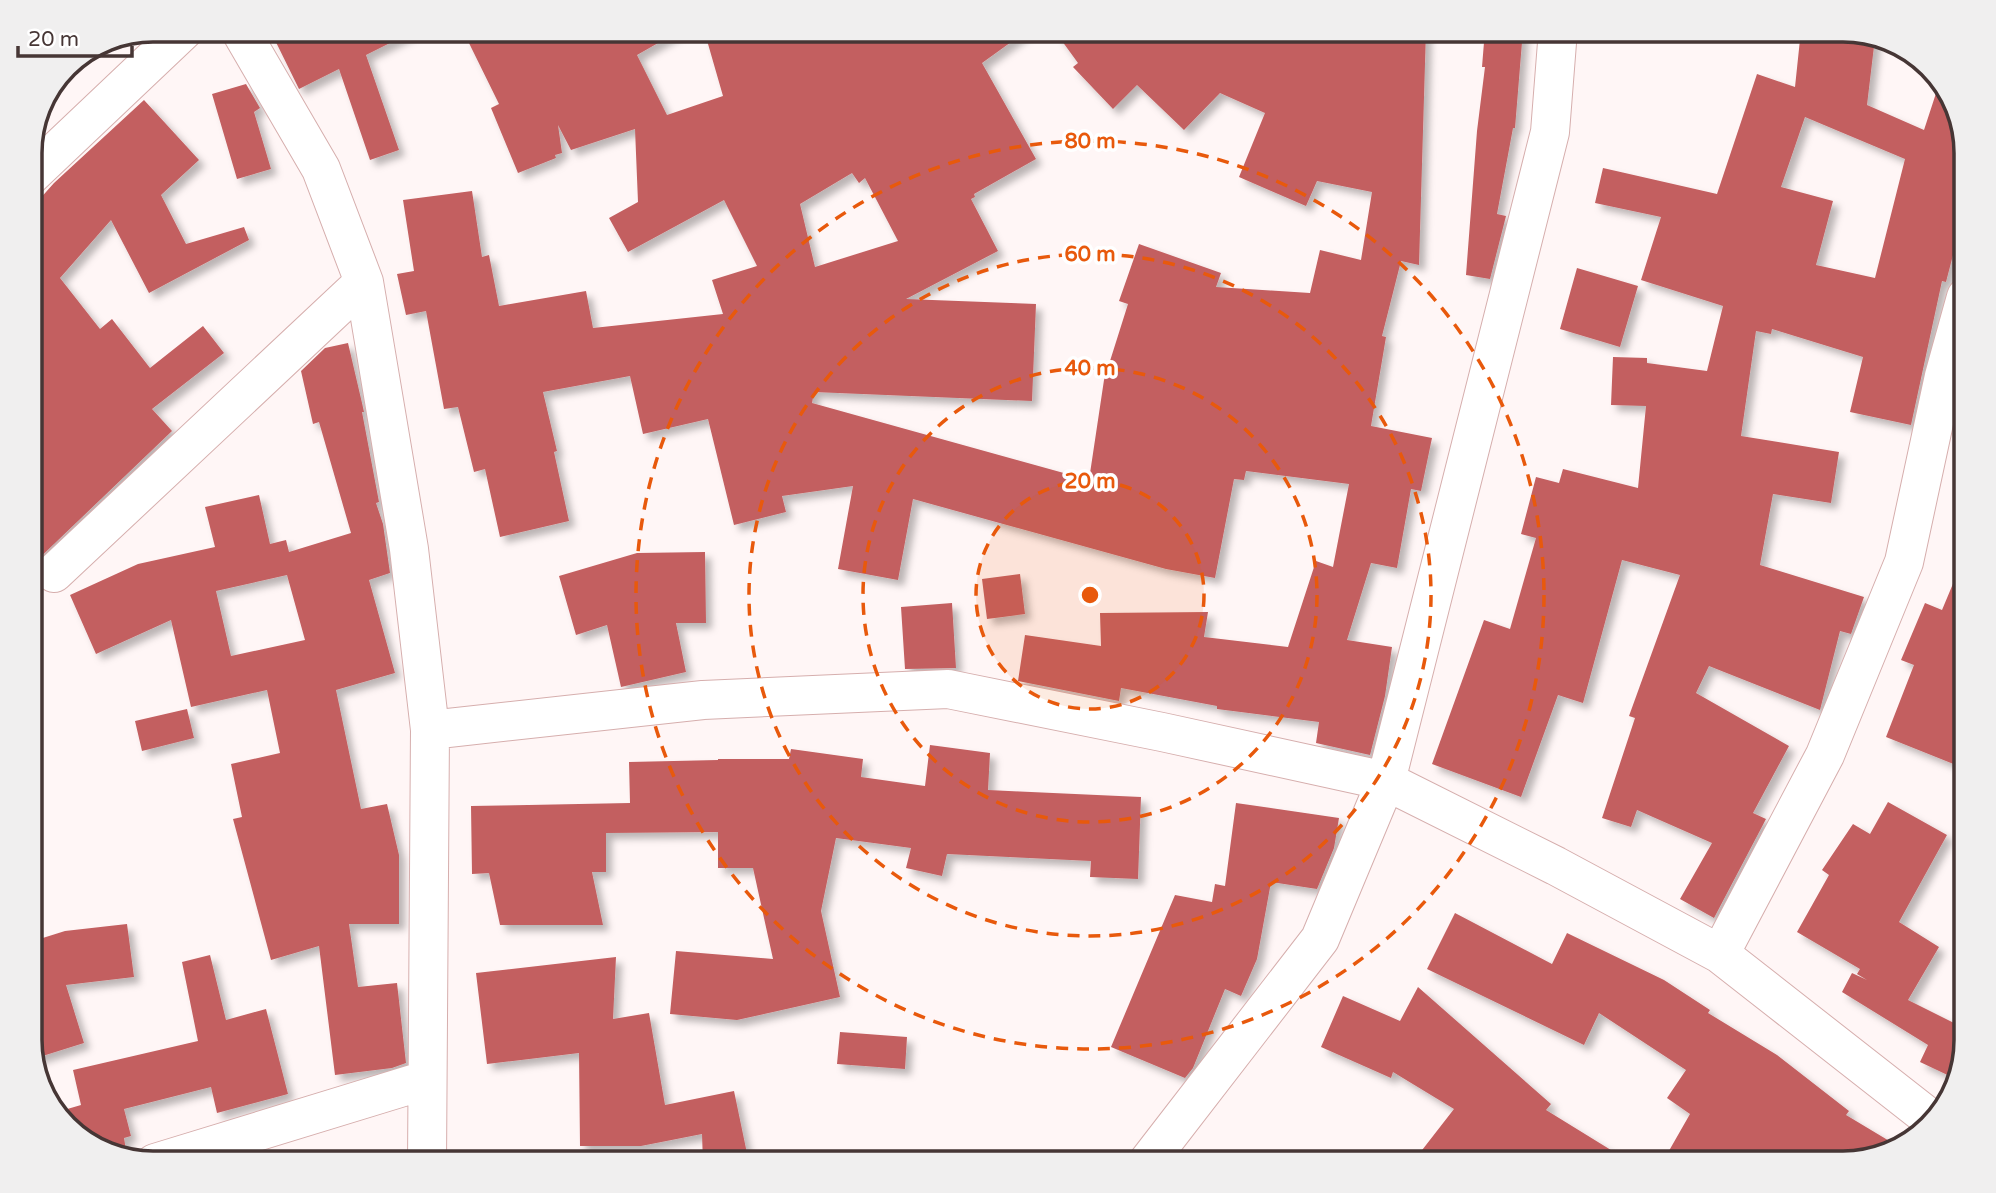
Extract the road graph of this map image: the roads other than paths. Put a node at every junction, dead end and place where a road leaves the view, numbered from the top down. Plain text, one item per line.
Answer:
1 (171, 42) edge
2 (247, 42) edge
3 (1557, 42) edge
4 (42, 165) edge
5 (364, 282) junction
6 (1954, 340) edge
7 (54, 573) dead end
8 (430, 730) junction
9 (1386, 781) junction
10 (1720, 954) junction
11 (426, 1080) junction
12 (1925, 1115) edge
13 (194, 1151) edge
14 (427, 1151) edge
15 (1156, 1151) edge

1 - 4 street
2 - 5 street
3 - 9 street
5 - 7 street
5 - 8 street
6 - 10 street
8 - 9 street
8 - 11 street
9 - 10 street
9 - 15 street
10 - 12 street
11 - 13 street
11 - 14 street

